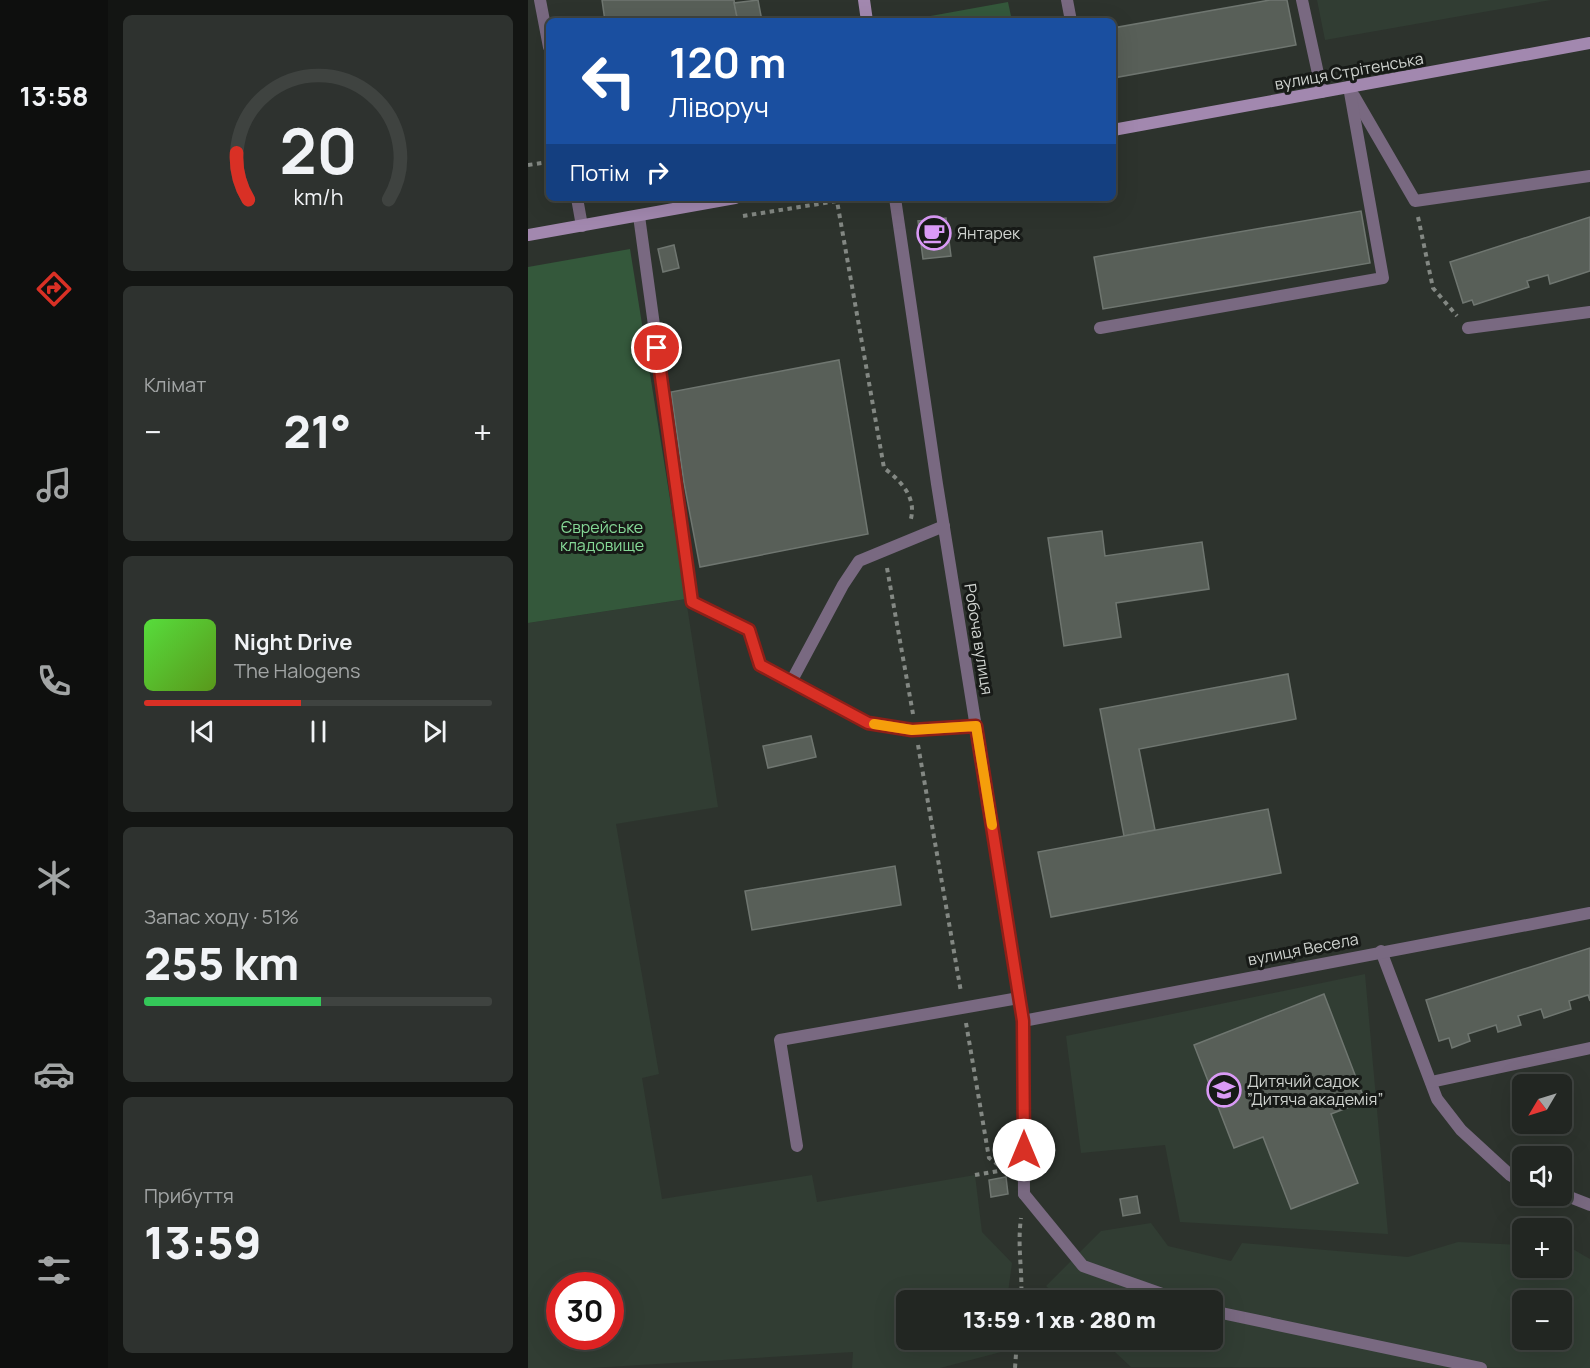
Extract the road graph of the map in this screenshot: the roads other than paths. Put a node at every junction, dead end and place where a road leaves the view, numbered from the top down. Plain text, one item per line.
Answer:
1 (540, 0) edge
2 (864, 0) edge
3 (1067, 0) edge
4 (1302, 0) edge
5 (867, 18) edge
6 (1070, 18) edge
7 (546, 31) edge
8 (1590, 43) edge
9 (1349, 87) junction
10 (1322, 92) junction
11 (1116, 129) edge
12 (1590, 176) edge
13 (578, 201) edge
14 (719, 201) edge
15 (895, 201) edge
16 (639, 216) junction
17 (582, 226) junction
18 (528, 235) edge
19 (1590, 312) edge
20 (1100, 328) dead end
21 (1468, 328) road end
22 (944, 526) junction
23 (791, 682) junction
24 (976, 726) junction
25 (1590, 913) edge
26 (1382, 951) junction
27 (1019, 998) junction
28 (1023, 1021) junction
29 (1590, 1048) edge
30 (1431, 1082) junction
31 (797, 1146) dead end
32 (1512, 1177) edge
33 (1572, 1198) edge
34 (1590, 1205) edge
35 (1151, 1290) edge
36 (1223, 1313) edge
37 (1481, 1368) edge

1 - 7 street
2 - 5 main road
3 - 6 street
4 - 10 street
8 - 9 main road, вулиця Стрітенська
9 - 10 main road, вулиця Стрітенська
9 - 12 street
9 - 20 street
10 - 11 main road, вулиця Стрітенська
13 - 17 street
14 - 16 main road
15 - 22 street, Робоча вулиця
16 - 17 main road
16 - 23 street
17 - 18 main road
19 - 21 street
22 - 23 street
22 - 24 street, Робоча вулиця
23 - 24 street
24 - 27 street, Робоча вулиця
25 - 26 street, вулиця Весела
26 - 28 street, вулиця Весела
26 - 30 street
27 - 28 street, Робоча вулиця
27 - 31 street
28 - 35 street, Робоча вулиця
29 - 30 street
30 - 32 street
33 - 34 street
36 - 37 street

